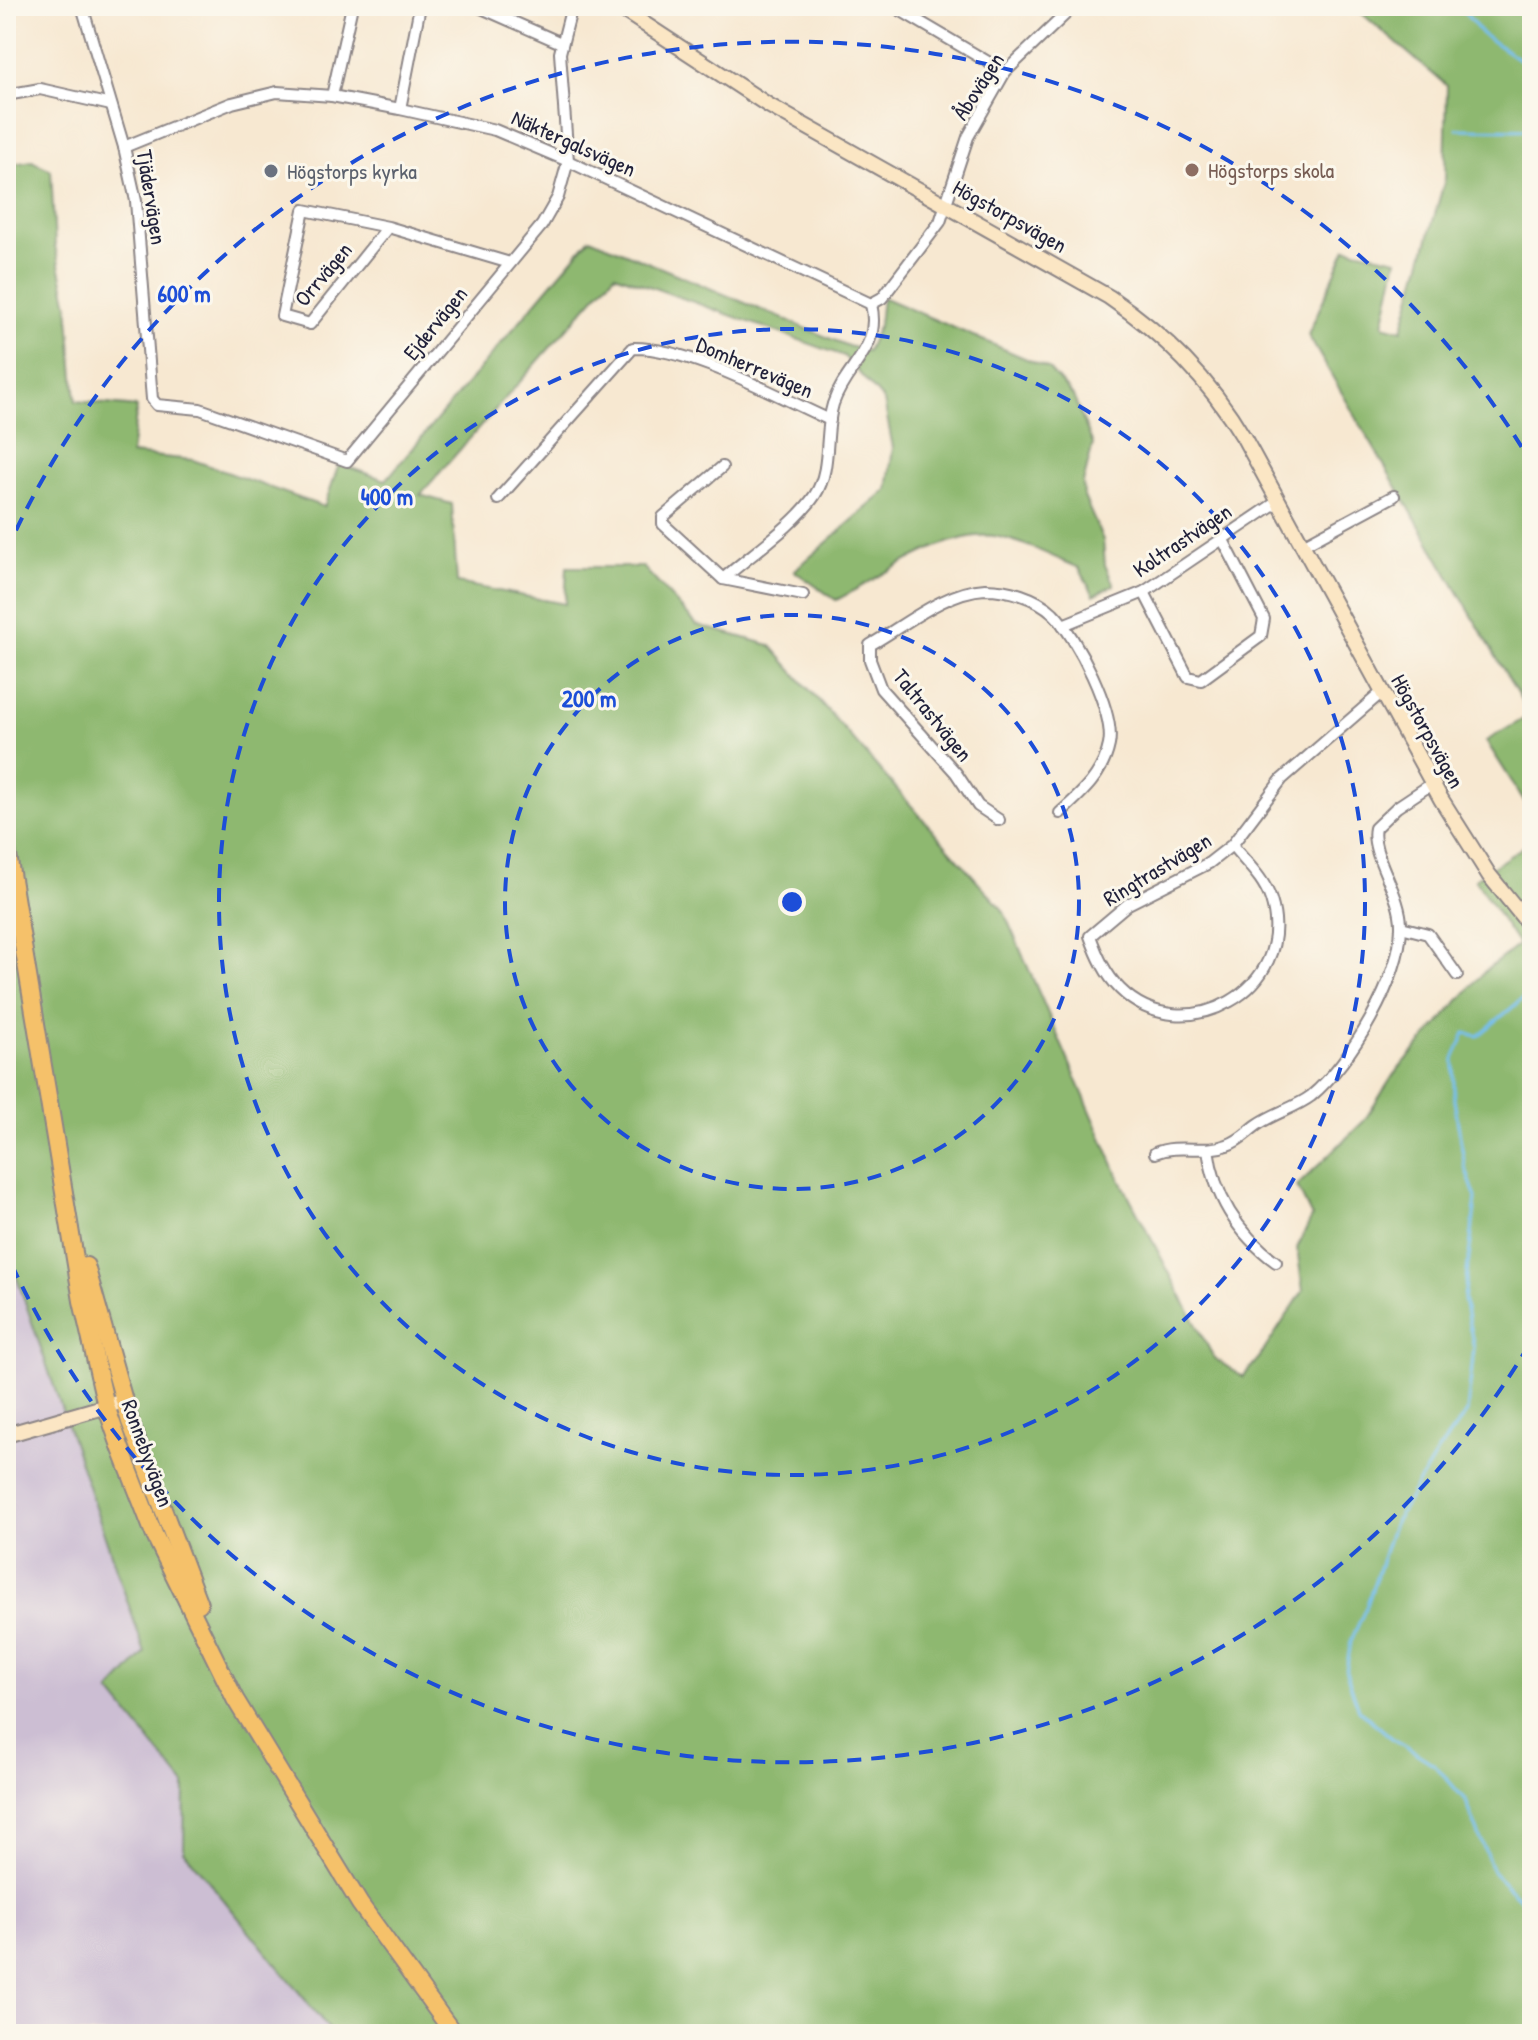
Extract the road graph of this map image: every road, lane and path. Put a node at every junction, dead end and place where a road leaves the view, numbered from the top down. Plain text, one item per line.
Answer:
1 (82, 6) edge
2 (352, 6) edge
3 (420, 6) edge
4 (477, 6) edge
5 (572, 6) edge
6 (617, 6) edge
7 (893, 6) edge
8 (1074, 6) edge
9 (561, 43) junction
10 (1005, 72) junction
11 (6, 95) edge
12 (332, 96) junction
13 (111, 105) junction
14 (400, 109) junction
15 (124, 147) junction
16 (568, 161) junction
17 (947, 207) junction
18 (388, 227) junction
19 (510, 263) junction
20 (871, 304) junction
21 (152, 399) joint
22 (830, 420) junction
23 (722, 467) dead end
24 (1394, 496) dead end
25 (498, 499) dead end
26 (1277, 502) junction
27 (1222, 538) junction
28 (1301, 546) junction
29 (723, 579) junction
30 (1144, 592) junction
31 (803, 595) dead end
32 (1063, 625) junction
33 (1381, 693) junction
34 (1433, 783) junction
35 (1060, 813) dead end
36 (999, 820) dead end
37 (6, 843) edge
38 (1232, 845) junction
39 (1401, 927) junction
40 (1532, 928) edge
41 (1457, 975) dead end
42 (1208, 1149) junction
43 (1155, 1153) dead end
44 (65, 1179) junction
45 (1276, 1262) dead end
46 (123, 1401) junction
47 (106, 1406) junction
48 (6, 1435) edge
49 (250, 1721) junction
50 (454, 2034) edge

1 - 13 street, Tjädervägen
2 - 12 street
3 - 14 street
4 - 9 street
5 - 9 street, Ejdervägen
6 - 17 street, Högstorpsvägen
7 - 10 street
8 - 10 street, Åbovägen
9 - 16 street, Ejdervägen
10 - 17 street, Åbovägen
11 - 13 street
12 - 14 street, Näktergalsvägen
12 - 15 street, Näktergalsvägen
13 - 15 street, Tjädervägen
14 - 16 street, Näktergalsvägen
15 - 21 street, Tjädervägen
16 - 19 street, Ejdervägen
16 - 20 street, Näktergalsvägen
17 - 20 street
17 - 26 street, Högstorpsvägen
18 - 18 street, Orrvägen
18 - 19 street, Orrvägen
19 - 21 street, Ejdervägen
20 - 22 street
22 - 25 street, Domherrevägen
22 - 29 street
23 - 29 street
24 - 28 street
26 - 27 street, Koltrastvägen
26 - 28 street, Högstorpsvägen
27 - 30 street, Koltrastvägen
27 - 30 street
28 - 33 street, Högstorpsvägen
29 - 31 street
30 - 32 street, Koltrastvägen
32 - 35 street
32 - 36 street, Taltrastvägen
33 - 34 street, Högstorpsvägen
33 - 38 street, Ringtrastvägen
34 - 39 street
34 - 40 street, Högstorpsvägen
37 - 44 main road, Ronnebyvägen
38 - 38 street, Ringtrastvägen
39 - 41 street
39 - 42 street
42 - 43 street
42 - 45 street
44 - 46 main road, Ronnebyvägen
44 - 47 main road, Ronnebyvägen
46 - 47 street
46 - 49 main road, Ronnebyvägen
47 - 48 street
47 - 49 main road, Ronnebyvägen
49 - 50 main road, Ronnebyvägen

